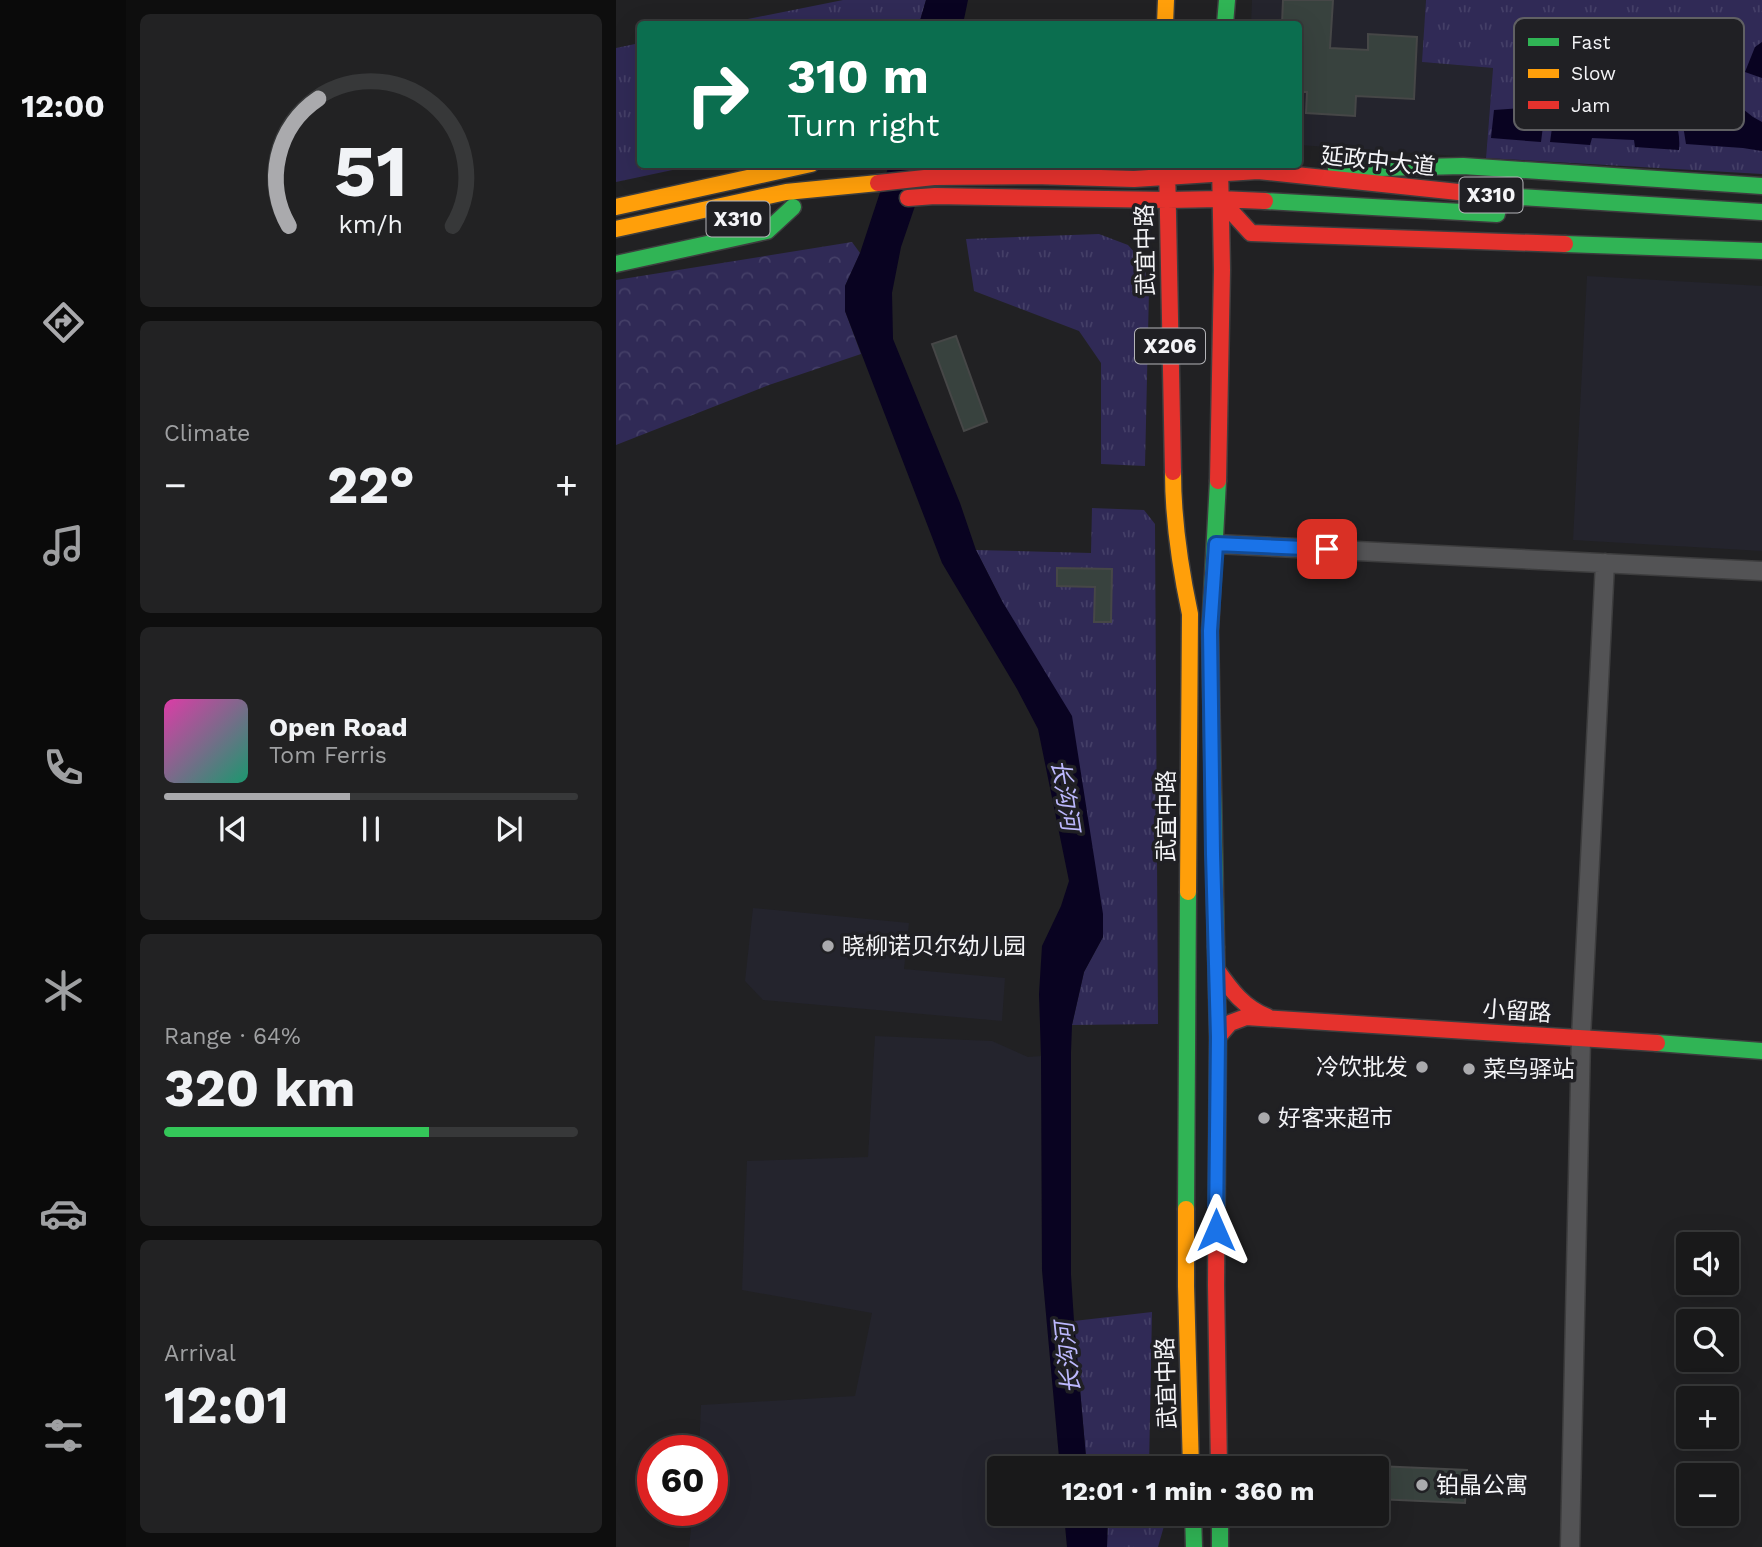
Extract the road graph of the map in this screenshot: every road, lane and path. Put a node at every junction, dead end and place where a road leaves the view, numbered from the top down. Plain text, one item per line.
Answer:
1 (1227, 0) edge
2 (1225, 21) edge
3 (790, 168) edge
4 (1067, 168) edge
5 (1220, 169) edge
6 (1167, 170) edge
7 (1258, 171) junction
8 (1034, 176) junction
9 (1762, 186) edge
10 (898, 199) dead end
11 (1220, 199) junction
12 (1167, 200) junction
13 (616, 207) edge
14 (1762, 212) edge
15 (765, 213) dead end
16 (1512, 215) dead end
17 (616, 229) edge
18 (1762, 251) edge
19 (616, 264) edge
20 (1216, 544) junction
21 (1605, 563) junction
22 (1762, 571) edge
23 (1217, 970) junction
24 (1268, 1017) junction
25 (1218, 1037) junction
26 (1581, 1038) junction
27 (1762, 1051) edge
28 (1191, 1456) edge
29 (1219, 1456) edge
30 (1193, 1526) edge
31 (1220, 1526) edge
32 (1194, 1547) edge
33 (1220, 1547) edge
34 (1570, 1547) edge

1 - 2 main road
3 - 13 main road
4 - 8 main road
5 - 6 main road, 延政中大道 / X310
5 - 7 main road, 延政中大道 / X310
5 - 11 main road, 武宜中路 / X206
6 - 8 main road, 延政中大道 / X310
6 - 12 main road, 武宜中路 / X206
7 - 9 main road
7 - 14 main road, 延政中大道 / X310
8 - 17 main road, 延政中大道 / X310
10 - 12 main road, 延政中大道 / X310
11 - 12 main road, 延政中大道 / X310
11 - 16 main road, 延政中大道 / X310
11 - 18 main road
11 - 20 main road, 武宜中路 / X206
12 - 28 main road, 武宜中路 / X206
15 - 19 main road, X310
20 - 21 street
20 - 23 main road, 武宜中路 / X206
21 - 22 street
21 - 26 street
23 - 24 main road, 小留路
23 - 25 main road, 武宜中路 / X206
24 - 25 main road, 小留路
24 - 26 main road, 小留路
25 - 29 main road, 武宜中路 / X206
26 - 27 main road, 小留路
26 - 34 street
30 - 32 main road
31 - 33 main road

